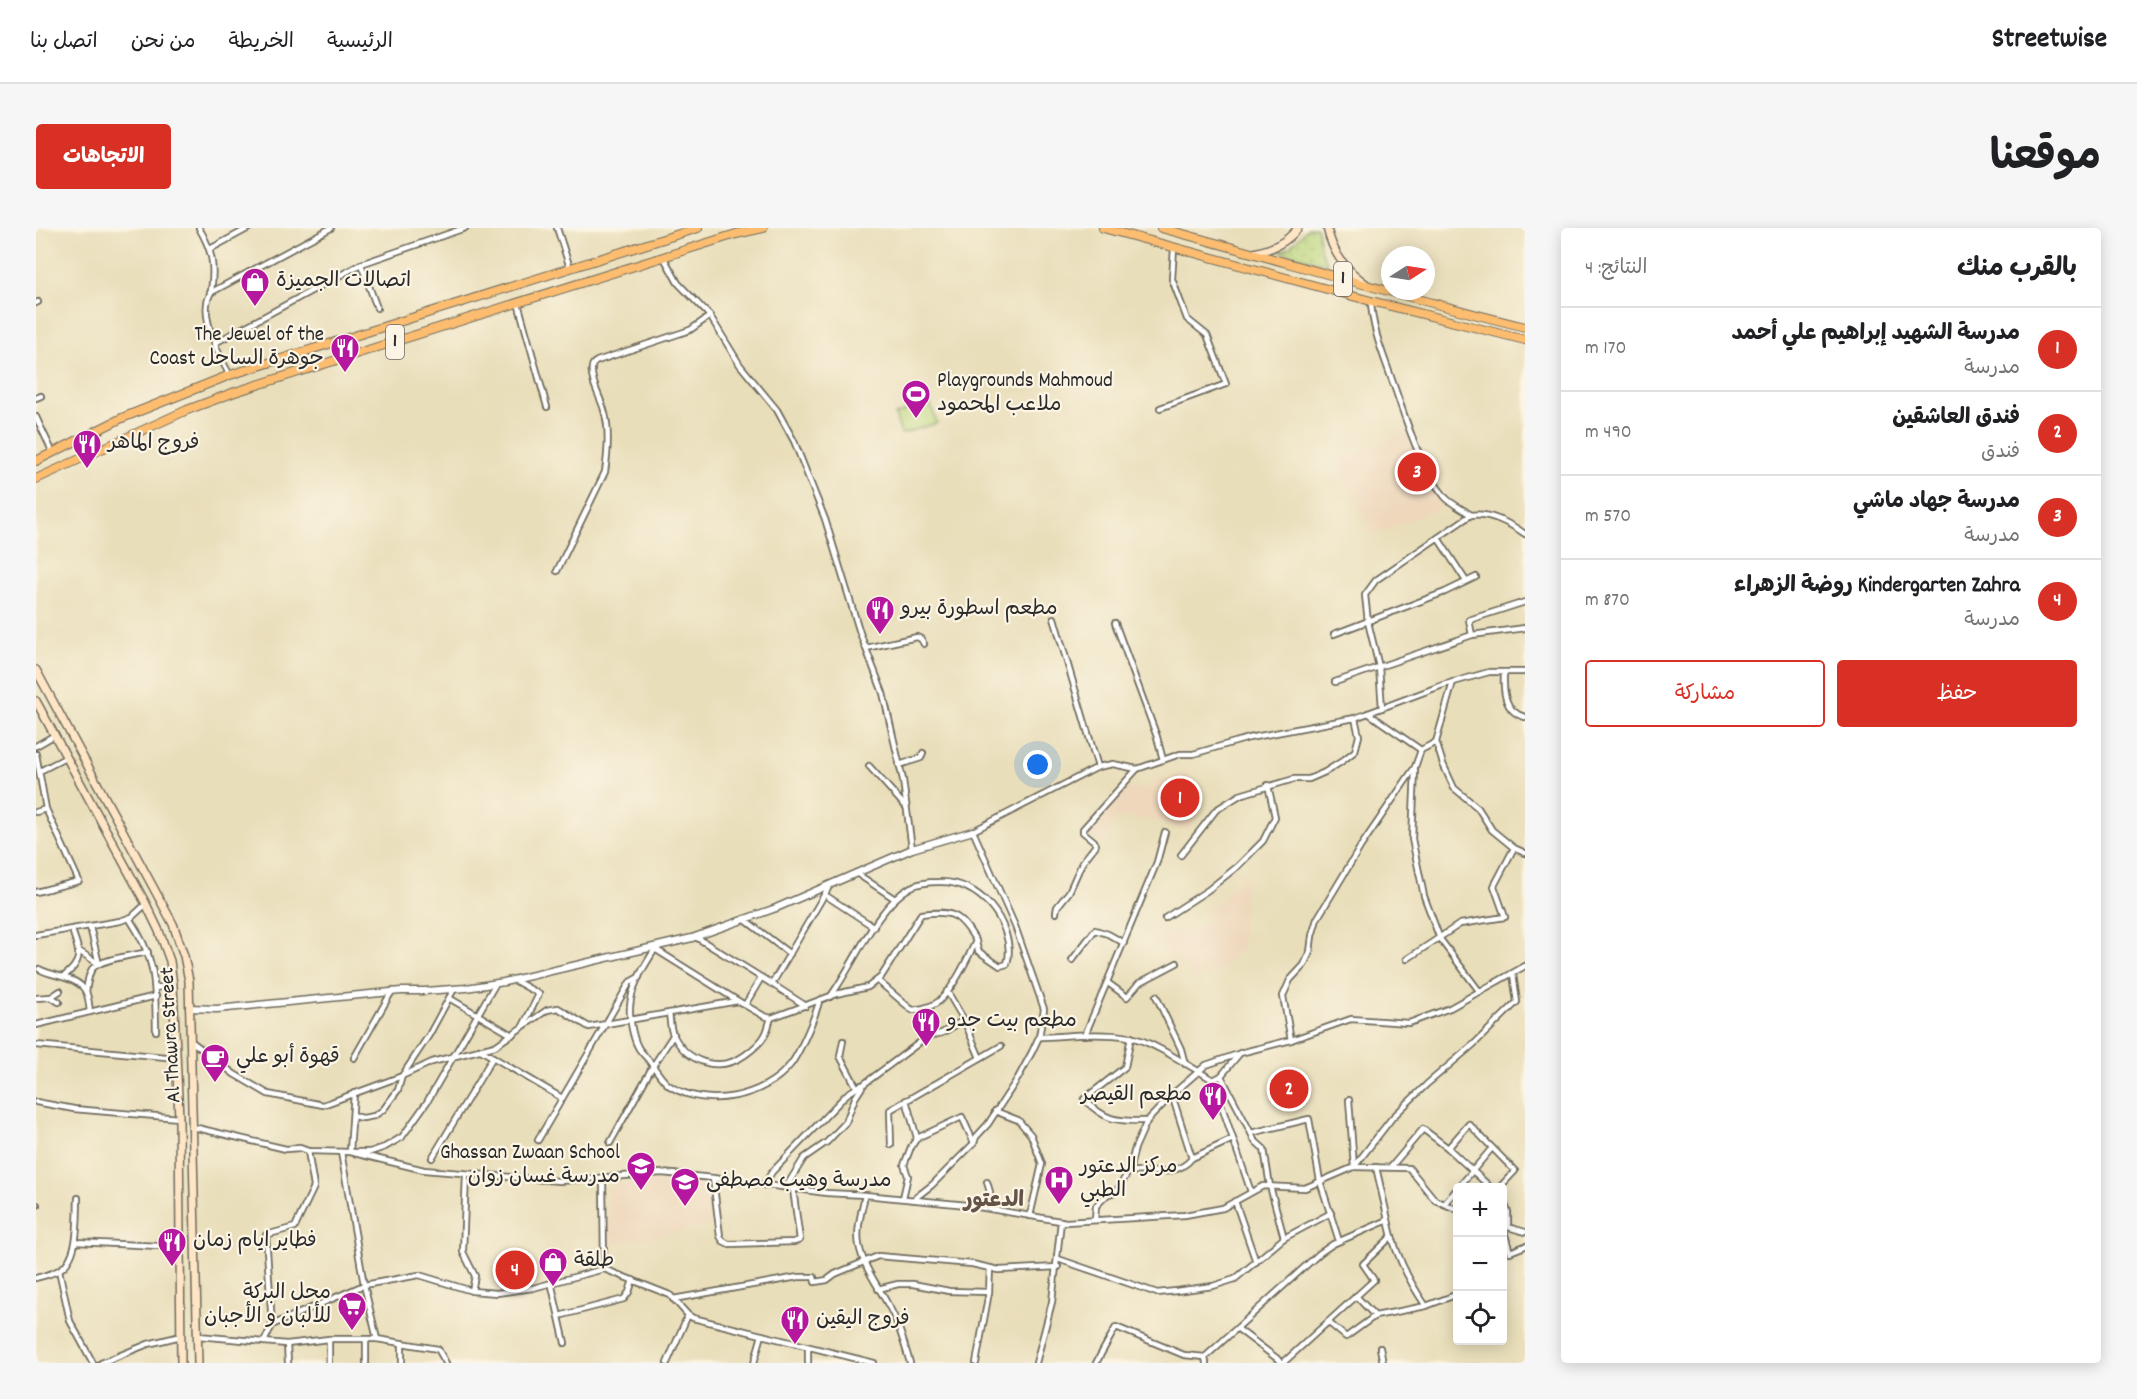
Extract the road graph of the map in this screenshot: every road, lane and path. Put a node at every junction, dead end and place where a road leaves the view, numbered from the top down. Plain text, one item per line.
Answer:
1 (199, 228) edge
2 (249, 228) edge
3 (331, 228) edge
4 (465, 228) edge
5 (557, 228) edge
6 (698, 228) edge
7 (763, 228) edge
8 (1103, 228) edge
9 (1161, 228) edge
10 (1298, 228) edge
11 (1327, 228) edge
12 (734, 231) edge
13 (1174, 248) junction
14 (210, 249) junction
15 (1254, 253) junction
16 (664, 258) junction
17 (361, 264) junction
18 (570, 268) junction
19 (1368, 286) junction
20 (210, 293) junction
21 (1371, 301) junction
22 (518, 303) junction
23 (377, 308) dead end
24 (710, 316) junction
25 (1511, 323) junction
26 (1525, 327) edge
27 (1506, 335) junction
28 (1525, 340) edge
29 (215, 343) junction
30 (230, 375) junction
31 (180, 394) junction
32 (547, 407) dead end
33 (1160, 408) dead end
34 (187, 410) junction
35 (36, 417) edge
36 (52, 453) junction
37 (36, 461) edge
38 (36, 479) edge
39 (1472, 515) junction
40 (1525, 534) edge
41 (1438, 538) junction
42 (557, 571) dead end
43 (1476, 577) dead end
44 (1466, 581) junction
45 (1525, 602) edge
46 (1054, 618) dead end
47 (1115, 622) dead end
48 (1368, 622) junction
49 (1525, 627) edge
50 (1334, 634) dead end
51 (1472, 635) junction
52 (924, 644) dead end
53 (866, 648) junction
54 (1379, 667) junction
55 (36, 670) edge
56 (1504, 672) junction
57 (1525, 672) edge
58 (1335, 682) dead end
59 (1453, 682) junction
60 (36, 701) edge
61 (1382, 708) junction
62 (1368, 713) junction
63 (1525, 717) edge
64 (61, 718) junction
65 (1355, 718) junction
66 (50, 725) junction
67 (55, 735) junction
68 (72, 738) junction
69 (1436, 742) junction
70 (36, 746) edge
71 (61, 746) junction
72 (1421, 750) junction
73 (923, 753) dead end
74 (36, 754) edge
75 (67, 757) junction
76 (1163, 760) junction
77 (899, 765) junction
78 (869, 766) dead end
79 (1098, 767) junction
80 (1415, 767) junction
81 (1137, 769) junction
82 (40, 771) junction
83 (1268, 785) junction
84 (906, 807) junction
85 (46, 809) junction
86 (36, 812) edge
87 (973, 831) junction
88 (1165, 832) dead end
89 (1514, 848) junction
90 (912, 849) junction
91 (1525, 853) edge
92 (1181, 855) dead end
93 (856, 873) junction
94 (831, 884) junction
95 (36, 891) edge
96 (825, 895) junction
97 (895, 899) junction
98 (146, 904) junction
99 (1056, 913) dead end
100 (129, 918) junction
101 (1165, 918) dead end
102 (744, 920) junction
103 (90, 927) junction
104 (874, 927) junction
105 (72, 930) junction
106 (36, 935) edge
107 (694, 938) junction
108 (1440, 939) junction
109 (976, 941) junction
110 (1124, 943) junction
111 (655, 949) junction
112 (79, 951) junction
113 (148, 952) junction
114 (790, 954) junction
115 (1407, 959) dead end
116 (1072, 960) dead end
117 (1177, 963) dead end
118 (99, 964) junction
119 (1525, 966) edge
120 (39, 969) dead end
121 (1513, 974) junction
122 (63, 977) junction
123 (639, 977) junction
124 (761, 978) junction
125 (513, 980) junction
126 (877, 980) junction
127 (496, 983) junction
128 (1108, 983) junction
129 (772, 984) junction
130 (173, 986) junction
131 (155, 988) junction
132 (454, 989) junction
133 (60, 991) dead end
134 (947, 991) junction
135 (392, 992) junction
136 (1480, 992) junction
137 (86, 993) junction
138 (156, 996) junction
139 (1156, 996) dead end
140 (51, 997) junction
141 (830, 997) junction
142 (36, 998) edge
143 (449, 998) junction
144 (738, 1001) junction
145 (59, 1002) dead end
146 (819, 1002) junction
147 (745, 1005) junction
148 (806, 1006) junction
149 (189, 1008) junction
150 (90, 1012) junction
151 (669, 1013) junction
152 (479, 1016) junction
153 (771, 1018) junction
154 (631, 1020) junction
155 (964, 1020) junction
156 (606, 1024) junction
157 (36, 1025) edge
158 (522, 1028) junction
159 (156, 1031) dead end
160 (674, 1034) junction
161 (512, 1035) junction
162 (1085, 1035) junction
163 (1039, 1037) junction
164 (1131, 1037) junction
165 (1291, 1040) junction
166 (191, 1041) junction
167 (843, 1041) dead end
168 (36, 1045) edge
169 (1001, 1046) dead end
170 (479, 1050) junction
171 (1240, 1053) junction
172 (455, 1056) junction
173 (494, 1057) junction
174 (177, 1058) junction
175 (354, 1058) dead end
176 (980, 1058) junction
177 (1185, 1064) junction
178 (653, 1066) junction
179 (1199, 1072) junction
180 (1221, 1076) junction
181 (402, 1077) junction
182 (1213, 1080) junction
183 (864, 1084) junction
184 (857, 1088) junction
185 (354, 1093) junction
186 (1172, 1095) junction
187 (562, 1098) junction
188 (906, 1100) junction
189 (1349, 1100) dead end
190 (36, 1102) edge
191 (995, 1111) junction
192 (353, 1116) junction
193 (179, 1118) junction
194 (1147, 1121) junction
195 (193, 1126) junction
196 (1251, 1133) junction
197 (917, 1138) junction
198 (1233, 1139) junction
199 (538, 1140) dead end
200 (610, 1143) dead end
201 (974, 1143) junction
202 (891, 1145) dead end
203 (1448, 1148) junction
204 (1492, 1148) junction
205 (308, 1150) junction
206 (341, 1152) junction
207 (351, 1152) junction
208 (432, 1158) dead end
209 (1192, 1158) junction
210 (1354, 1167) junction
211 (1376, 1167) junction
212 (1391, 1167) junction
213 (1472, 1170) junction
214 (1129, 1171) junction
215 (466, 1174) junction
216 (603, 1178) junction
217 (713, 1178) junction
218 (1320, 1181) junction
219 (987, 1182) dead end
220 (1462, 1183) edge
221 (1486, 1183) edge
222 (1504, 1183) edge
223 (764, 1185) junction
224 (1270, 1186) junction
225 (786, 1187) junction
226 (793, 1189) junction
227 (1251, 1192) junction
228 (865, 1194) junction
229 (1453, 1194) edge
230 (78, 1198) dead end
231 (903, 1198) junction
232 (914, 1199) junction
233 (1235, 1201) junction
234 (1444, 1204) junction
235 (987, 1208) junction
236 (1453, 1208) edge
237 (1331, 1213) junction
238 (1030, 1216) junction
239 (1095, 1220) junction
240 (1388, 1220) junction
241 (1061, 1221) junction
242 (1507, 1229) edge
243 (1525, 1232) edge
244 (1392, 1236) junction
245 (1507, 1237) edge
246 (1284, 1238) junction
247 (1339, 1241) junction
248 (76, 1242) junction
249 (180, 1246) junction
250 (1525, 1246) edge
251 (1058, 1259) junction
252 (865, 1261) junction
253 (1256, 1262) junction
254 (1058, 1267) junction
255 (990, 1268) junction
256 (604, 1269) junction
257 (59, 1270) junction
258 (36, 1278) edge
259 (633, 1280) junction
260 (551, 1282) junction
261 (364, 1285) junction
262 (878, 1289) junction
263 (472, 1291) junction
264 (989, 1293) junction
265 (1356, 1296) junction
266 (1453, 1296) edge
267 (673, 1299) junction
268 (1426, 1305) junction
269 (559, 1316) junction
270 (688, 1316) junction
271 (1375, 1316) junction
272 (1328, 1322) junction
273 (272, 1325) junction
274 (1238, 1329) junction
275 (762, 1335) junction
276 (181, 1336) junction
277 (198, 1336) junction
278 (329, 1339) junction
279 (377, 1339) junction
280 (366, 1340) junction
281 (264, 1342) junction
282 (565, 1342) dead end
283 (287, 1344) junction
284 (402, 1344) junction
285 (808, 1347) junction
286 (1380, 1348) dead end
287 (1206, 1356) junction
288 (844, 1357) junction
289 (93, 1363) edge
290 (102, 1363) edge
291 (181, 1363) edge
292 (198, 1363) edge
293 (288, 1363) edge
294 (329, 1363) edge
295 (366, 1363) edge
296 (402, 1363) edge
297 (446, 1363) edge
298 (667, 1363) edge
299 (754, 1363) edge
300 (807, 1363) edge
301 (842, 1363) edge
302 (874, 1363) edge
303 (910, 1363) edge
304 (976, 1363) edge
305 (1036, 1363) edge
306 (1096, 1363) edge
307 (1206, 1363) edge
308 (1283, 1363) edge
309 (1383, 1363) edge

1 - 14 street
2 - 14 street
3 - 20 street
4 - 17 street
5 - 18 street
6 - 18 main road, 1
7 - 12 main road, 1
8 - 13 main road, 1
9 - 15 main road, 1
10 - 15 main road
11 - 19 main road
12 - 16 main road, 1
13 - 21 main road, 1
13 - 33 street
14 - 20 street
15 - 19 main road, 1
16 - 22 main road, 1
16 - 24 street
17 - 23 street
17 - 29 street
18 - 30 main road, 1
19 - 25 main road, 1
20 - 29 street
21 - 27 main road, 1
21 - 39 street
22 - 32 street
22 - 34 main road, 1
24 - 42 street
24 - 53 street
25 - 26 main road, 1
25 - 27 main road
27 - 28 main road, 1
29 - 30 street
30 - 31 main road, 1
31 - 34 main road
31 - 36 main road, 1
34 - 38 main road, 1
35 - 36 street
36 - 37 main road, 1
39 - 40 street
39 - 41 street
41 - 44 street
41 - 48 street
43 - 44 street
44 - 48 street
45 - 51 street
46 - 79 street
47 - 76 street
48 - 50 street
48 - 54 street
49 - 51 street
51 - 54 street
52 - 53 street
53 - 77 street
54 - 58 street
54 - 61 street
55 - 64 main road, Al Thawra Street
56 - 57 street
56 - 59 street
56 - 63 street
59 - 61 street
59 - 69 street
60 - 66 main road, Al Thawra Street
61 - 62 street
62 - 65 street
62 - 72 street
64 - 66 main road
64 - 68 main road, Al Thawra Street
65 - 76 street
65 - 83 street
66 - 67 main road, Al Thawra Street
67 - 70 street
67 - 71 main road, Al Thawra Street
68 - 71 main road
68 - 149 main road, Al Thawra Street
69 - 72 street
69 - 89 street
71 - 75 main road, Al Thawra Street
72 - 80 street
73 - 77 street
74 - 82 street
75 - 82 street
75 - 98 main road, Al Thawra Street
76 - 81 street
77 - 84 street
78 - 84 street
79 - 81 street
79 - 87 street
80 - 108 street
80 - 165 street
81 - 99 street
82 - 85 street
83 - 92 street
83 - 101 street
84 - 90 street
85 - 86 street
85 - 95 street
87 - 90 street
87 - 163 street
88 - 110 street
89 - 91 street
89 - 108 street
90 - 93 street
93 - 94 street
93 - 97 street
94 - 96 street
94 - 102 street
96 - 104 street
96 - 114 street
97 - 104 street
97 - 109 street
98 - 100 street
98 - 130 main road, Al Thawra Street
100 - 103 street
100 - 113 street
102 - 107 street
102 - 114 street
103 - 105 street
103 - 118 street
104 - 141 street
105 - 106 street
105 - 112 street
107 - 111 street
107 - 124 street
107 - 125 street
108 - 115 street
108 - 136 street
109 - 126 street
109 - 134 street
110 - 116 street
110 - 128 street
111 - 123 street
111 - 144 street
112 - 118 street
112 - 122 street
113 - 118 street
113 - 131 street
114 - 129 street
117 - 128 street
118 - 137 street
119 - 121 street
120 - 122 street
121 - 136 street
121 - 210 street
122 - 137 street
123 - 154 street
123 - 156 street
124 - 129 street
124 - 147 street
125 - 127 street
125 - 158 street
126 - 134 street
126 - 141 street
127 - 132 street
127 - 152 street
128 - 162 street
129 - 148 street
130 - 131 street
130 - 174 main road, Al Thawra Street
131 - 138 street
132 - 135 street
132 - 143 street
133 - 140 street
134 - 155 street
135 - 149 street
135 - 175 street
136 - 165 street
137 - 150 street
138 - 150 street
138 - 159 street
139 - 177 street
140 - 142 street
140 - 145 street
141 - 146 street
143 - 152 street
143 - 181 street
144 - 147 street
144 - 151 street
146 - 148 street
146 - 178 street
147 - 153 street
148 - 153 street
149 - 166 main road, Al Thawra Street
150 - 157 street
151 - 154 street
151 - 160 street
152 - 161 street
152 - 172 street
153 - 160 street
154 - 156 street
154 - 178 street
155 - 176 street
155 - 183 street
156 - 158 street
156 - 187 street
158 - 161 street
160 - 178 street
161 - 170 street
162 - 163 street
162 - 164 street
163 - 191 street
164 - 177 street
164 - 194 street
165 - 171 street
166 - 185 street
166 - 195 main road, Al Thawra Street
167 - 184 street
168 - 174 street
169 - 176 street
170 - 172 street
170 - 173 street
171 - 179 street
171 - 180 street
172 - 181 street
172 - 207 street
173 - 187 street
173 - 208 street
174 - 193 main road, Al Thawra Street
176 - 188 street
177 - 179 street
178 - 200 street
179 - 182 street
179 - 186 street
180 - 182 street
180 - 196 street
181 - 185 street
181 - 192 street
182 - 198 street
183 - 184 street
183 - 225 street
184 - 223 street
185 - 192 street
186 - 194 street
186 - 209 street
187 - 199 street
188 - 197 street
188 - 202 street
189 - 210 street
190 - 193 street
191 - 201 street
191 - 238 street
192 - 207 street
193 - 249 main road, Al Thawra Street
194 - 214 street
195 - 205 street
195 - 277 main road, Al Thawra Street
196 - 218 street
196 - 224 street
197 - 201 street
197 - 231 street
198 - 209 street
198 - 227 street
201 - 232 street
203 - 204 street
203 - 212 street
203 - 213 street
204 - 213 street
204 - 222 street
205 - 206 street
205 - 273 street
206 - 207 street
206 - 261 street
207 - 215 street
209 - 214 street
210 - 211 street
210 - 218 street
211 - 212 street
211 - 240 street
212 - 234 street
213 - 220 street
213 - 221 street
214 - 239 street
215 - 216 street
215 - 263 street
216 - 217 street
216 - 256 street
217 - 223 street
217 - 226 street
218 - 224 street
218 - 237 street
219 - 235 street
223 - 225 street
224 - 227 street
224 - 246 street
225 - 226 street
226 - 228 street
227 - 233 street
228 - 231 street
228 - 252 street
229 - 234 street
230 - 248 street
231 - 232 street
232 - 235 street
233 - 239 street
233 - 253 street
234 - 236 street
235 - 238 street
237 - 246 street
237 - 247 street
238 - 241 street
239 - 241 street
240 - 244 street
240 - 247 street
241 - 251 street
242 - 243 street
244 - 265 street
244 - 268 street
245 - 250 street
246 - 253 street
247 - 274 street
248 - 249 street
248 - 257 street
249 - 276 main road, Al Thawra Street
251 - 253 street
251 - 254 street
252 - 255 street
252 - 262 street
252 - 267 street
254 - 255 street
254 - 305 street
255 - 264 street
256 - 259 street
256 - 260 street
257 - 258 street
257 - 289 street
259 - 267 street
259 - 269 street
260 - 263 street
260 - 269 street
261 - 263 street
261 - 273 street
261 - 279 street
262 - 264 street
262 - 303 street
264 - 304 street
265 - 271 street
265 - 272 street
266 - 268 street
267 - 270 street
268 - 271 street
269 - 282 street
270 - 275 street
270 - 298 street
271 - 272 street
272 - 308 street
273 - 281 street
274 - 287 street
274 - 308 street
275 - 285 street
275 - 299 street
276 - 290 street
276 - 291 main road, Al Thawra Street
277 - 281 street
277 - 292 main road, Al Thawra Street
278 - 280 street
278 - 283 street
278 - 294 street
279 - 280 street
279 - 284 street
280 - 295 street
281 - 283 street
283 - 293 street
284 - 296 street
284 - 297 street
285 - 288 street
285 - 300 street
286 - 309 street
287 - 306 street
287 - 307 street
288 - 301 street
288 - 302 street

